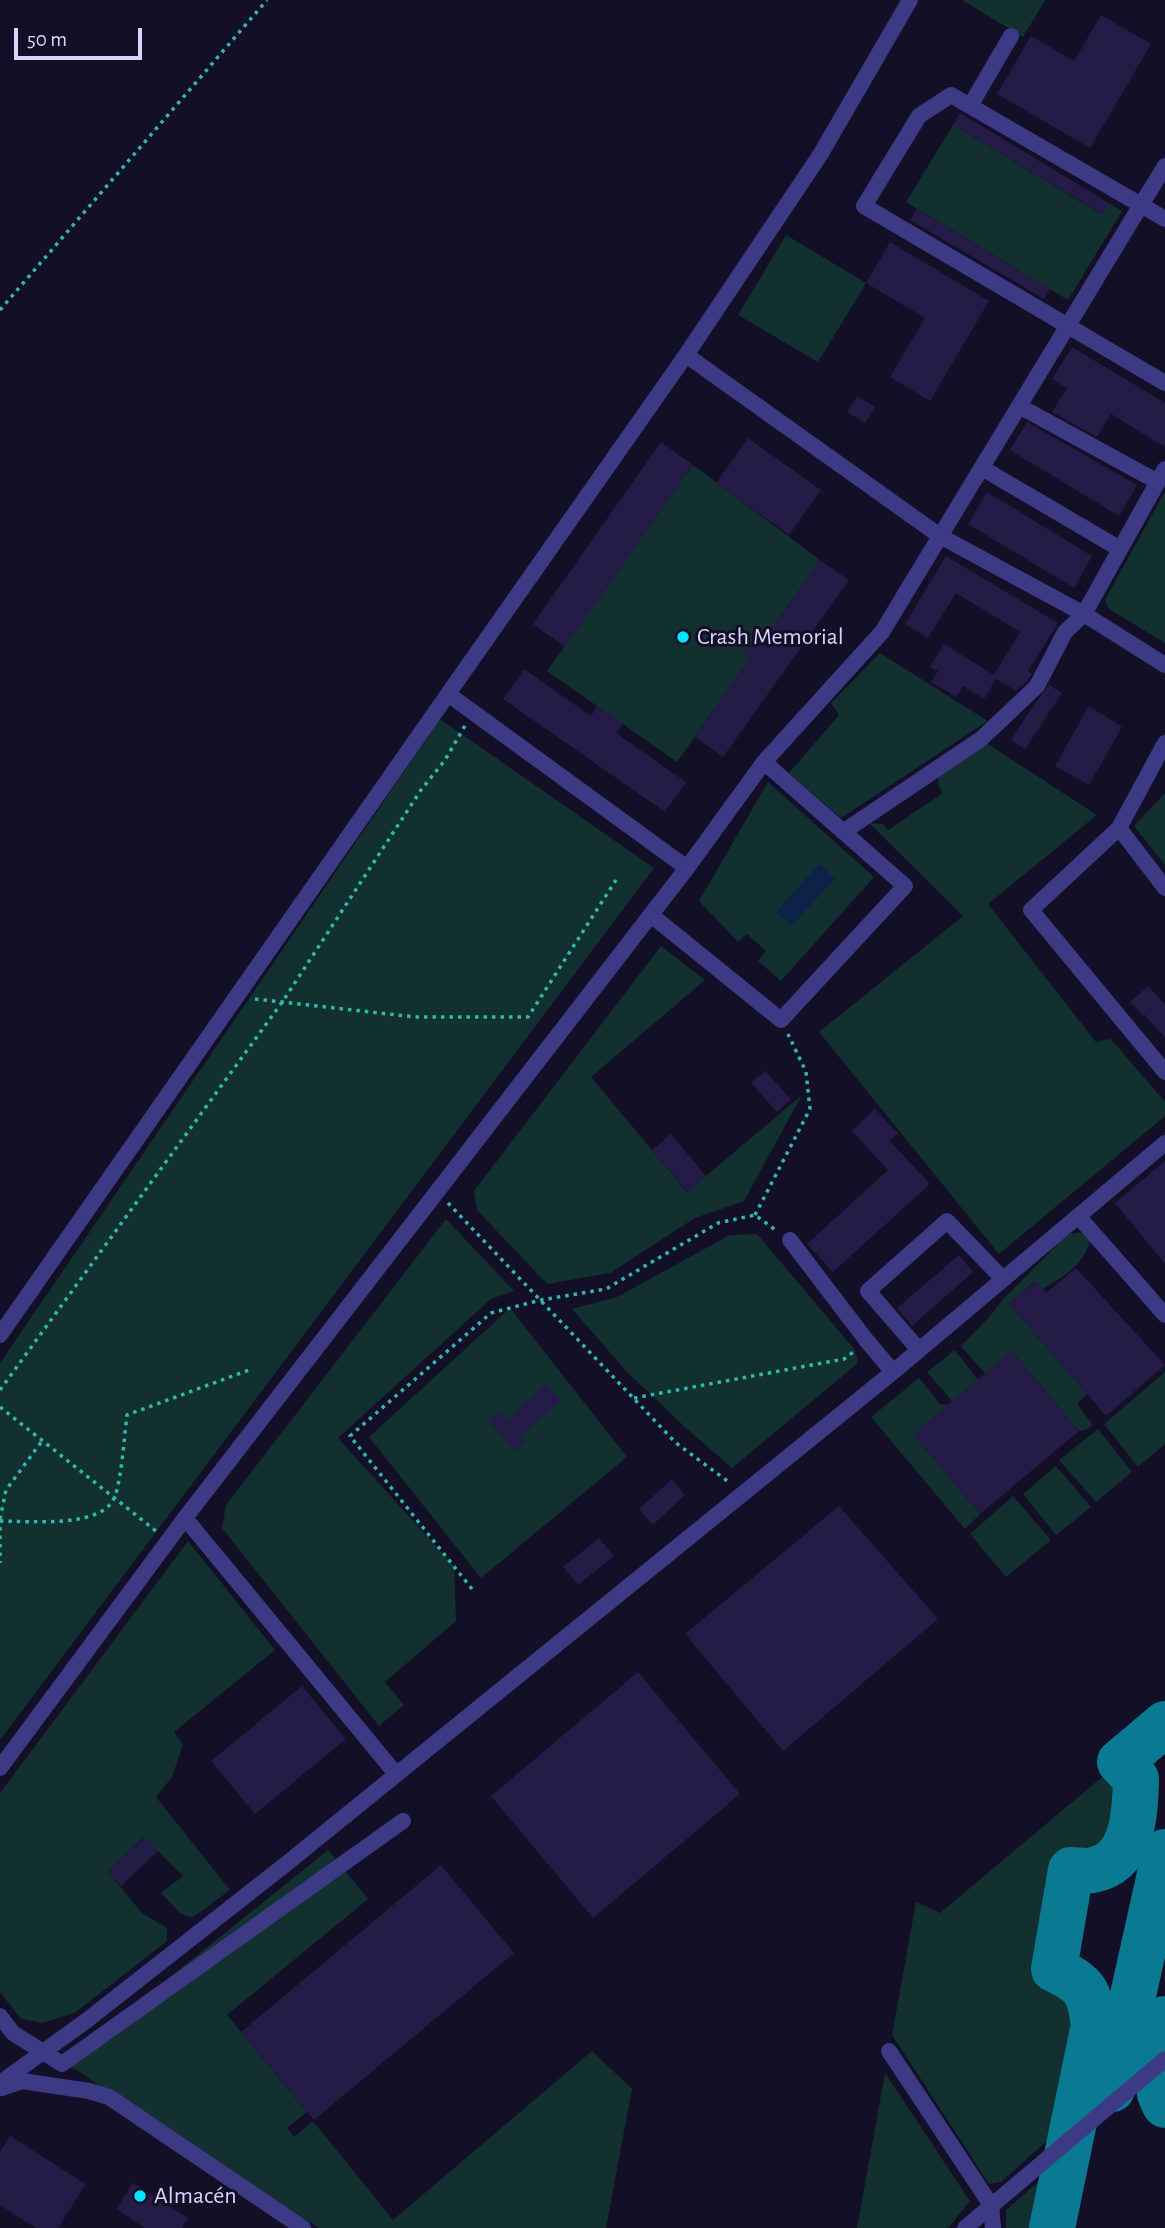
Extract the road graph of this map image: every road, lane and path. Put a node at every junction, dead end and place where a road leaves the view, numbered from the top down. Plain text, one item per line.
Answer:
1 (267, 0) edge
2 (910, 0) edge
3 (1011, 36) dead end
4 (970, 106) junction
5 (1165, 166) edge
6 (1141, 205) junction
7 (1165, 219) edge
8 (0, 310) edge
9 (1068, 327) junction
10 (686, 355) junction
11 (1165, 383) edge
12 (1019, 406) junction
13 (982, 468) junction
14 (1161, 476) edge
15 (940, 536) junction
16 (1120, 550) junction
17 (1084, 614) junction
18 (1165, 665) edge
19 (448, 694) junction
20 (472, 713) junction
21 (1165, 743) edge
22 (764, 762) junction
23 (1119, 828) junction
24 (843, 832) junction
25 (687, 868) junction
26 (616, 880) dead end
27 (1165, 888) edge
28 (651, 915) junction
29 (236, 997) junction
30 (283, 1001) junction
31 (781, 1020) junction
32 (1165, 1072) edge
33 (1165, 1143) edge
34 (437, 1191) junction
35 (755, 1215) junction
36 (1078, 1216) junction
37 (790, 1240) joint
38 (1003, 1279) junction
39 (541, 1300) junction
40 (1165, 1315) edge
41 (0, 1335) edge
42 (867, 1341) junction
43 (919, 1350) junction
44 (249, 1370) dead end
45 (893, 1371) junction
46 (0, 1390) edge
47 (634, 1398) junction
48 (0, 1408) edge
49 (42, 1441) junction
50 (744, 1494) junction
51 (115, 1498) junction
52 (185, 1518) junction
53 (0, 1520) edge
54 (0, 1527) edge
55 (168, 1541) junction
56 (0, 1563) edge
57 (472, 1589) dead end
58 (0, 1768) edge
59 (396, 1774) junction
60 (403, 1821) dead end
61 (0, 2016) edge
62 (7, 2029) edge
63 (889, 2051) dead end
64 (44, 2052) junction
65 (1165, 2059) edge
66 (0, 2086) edge
67 (991, 2205) junction
68 (303, 2228) edge
69 (965, 2228) edge
70 (993, 2228) edge

1 - 8 path
2 - 10 lane
3 - 4 lane
4 - 6 lane
4 - 9 lane
5 - 6 lane
6 - 7 lane
6 - 9 lane
9 - 11 lane
9 - 12 lane
10 - 15 lane
10 - 19 lane
12 - 13 lane
12 - 14 lane
13 - 15 lane
13 - 16 lane
14 - 16 lane
15 - 17 lane
15 - 22 lane
16 - 17 lane
17 - 18 lane
17 - 24 lane
19 - 20 lane
19 - 29 lane
20 - 25 lane
20 - 30 path
21 - 23 lane
22 - 24 lane
22 - 25 lane
23 - 27 lane
23 - 32 lane
24 - 31 lane
25 - 28 lane
26 - 30 path
28 - 31 lane
28 - 34 lane
29 - 30 path
29 - 41 lane
30 - 46 path
31 - 35 path
33 - 36 lane
34 - 39 path
34 - 52 lane
35 - 37 path
35 - 39 path
36 - 38 lane
36 - 40 lane
37 - 42 lane
38 - 43 lane
38 - 43 lane
39 - 47 path
39 - 57 path
42 - 45 lane
42 - 47 path
43 - 45 lane
44 - 51 path
45 - 50 lane
47 - 50 path
48 - 49 path
49 - 51 path
49 - 53 path
50 - 59 lane
51 - 53 path
51 - 55 path
52 - 55 lane
52 - 59 lane
54 - 56 path
55 - 58 lane
59 - 64 lane
60 - 64 lane
61 - 62 lane
62 - 64 lane
63 - 67 lane
64 - 66 lane
65 - 67 lane
66 - 68 lane
67 - 69 lane
67 - 70 lane

